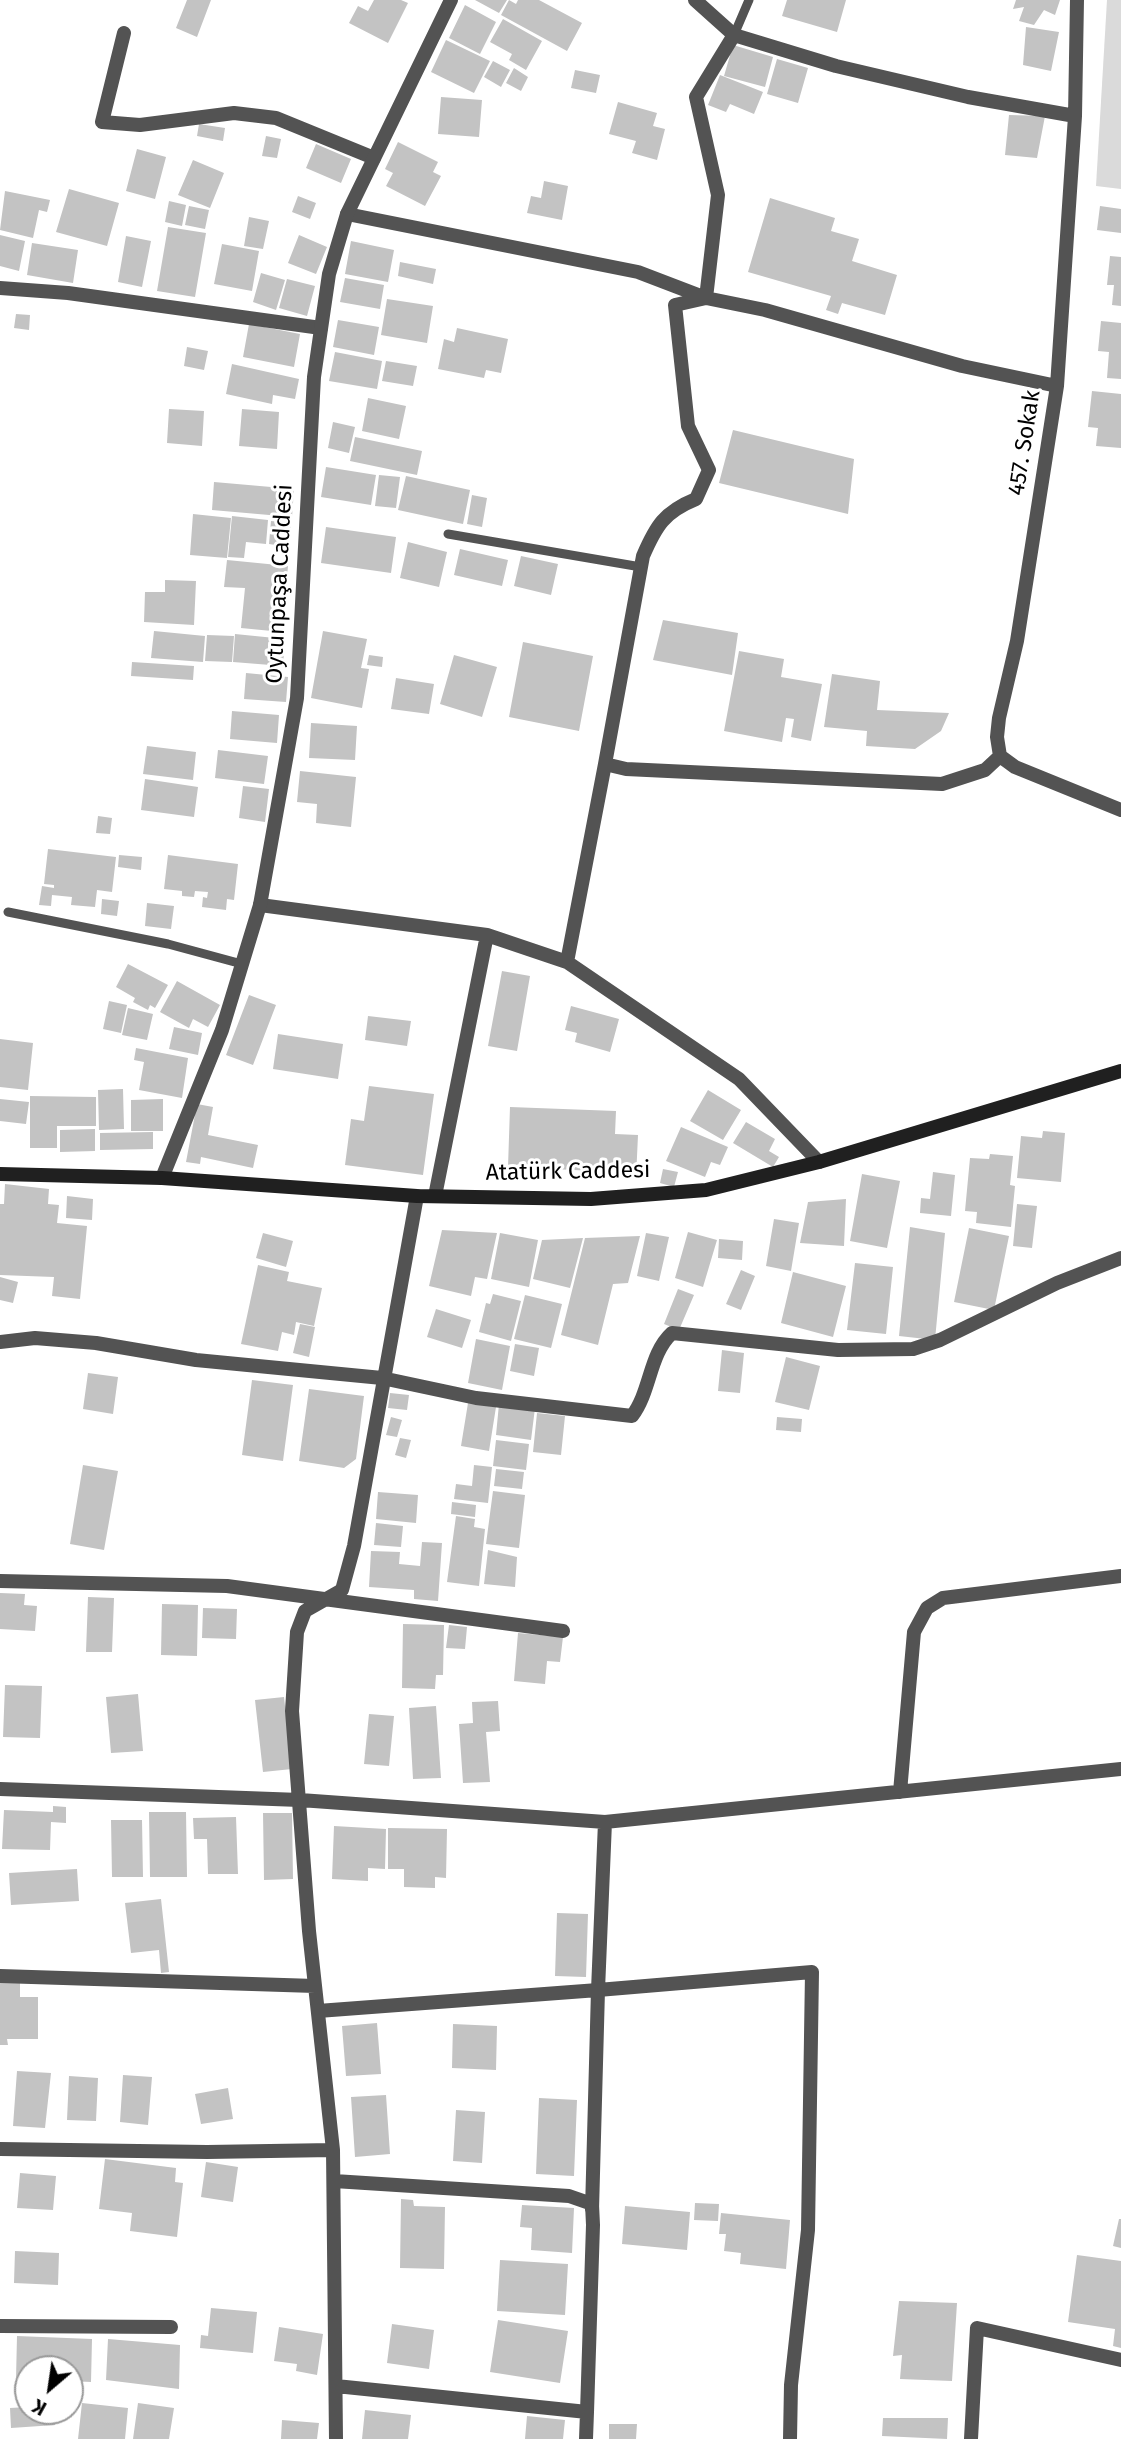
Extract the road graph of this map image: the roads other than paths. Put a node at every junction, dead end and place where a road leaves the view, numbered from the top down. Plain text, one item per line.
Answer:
1 (452, 0) edge
2 (695, 0) edge
3 (749, 0) edge
4 (1077, 0) edge
5 (124, 33) dead end
6 (734, 35) junction
7 (1075, 116) junction
8 (374, 158) junction
9 (347, 214) junction
10 (0, 288) edge
11 (706, 298) junction
12 (321, 328) junction
13 (1057, 386) junction
14 (448, 534) dead end
15 (641, 567) junction
16 (1000, 756) junction
17 (605, 764) junction
18 (1121, 810) edge
19 (260, 905) junction
20 (8, 912) dead end
21 (487, 935) junction
22 (567, 962) junction
23 (242, 964) junction
24 (1121, 1071) edge
25 (820, 1162) junction
26 (0, 1174) edge
27 (162, 1178) junction
28 (417, 1196) junction
29 (435, 1196) junction
30 (1121, 1258) edge
31 (0, 1342) edge
32 (383, 1378) junction
33 (1121, 1576) edge
34 (0, 1581) edge
35 (323, 1601) junction
36 (563, 1631) dead end
37 (1121, 1769) edge
38 (0, 1789) edge
39 (900, 1791) junction
40 (300, 1800) junction
41 (605, 1822) junction
42 (0, 1976) edge
43 (315, 1986) junction
44 (598, 1990) junction
45 (318, 2011) junction
46 (0, 2149) edge
47 (333, 2150) junction
48 (334, 2180) junction
49 (592, 2210) junction
50 (0, 2326) edge
51 (171, 2327) dead end
52 (1121, 2360) edge
53 (336, 2386) junction
54 (587, 2413) junction
55 (336, 2439) edge
56 (586, 2439) edge
57 (790, 2439) edge
58 (971, 2439) edge

1 - 8 street, Oytunpaşa Caddesi
2 - 6 street
3 - 6 lane
4 - 7 street, 457. Sokak
5 - 8 street
6 - 7 street
6 - 11 street
7 - 13 street, 457. Sokak
8 - 9 street, Oytunpaşa Caddesi
9 - 11 street
9 - 12 street, Oytunpaşa Caddesi
10 - 12 street
11 - 13 street
11 - 15 street
12 - 19 street, Oytunpaşa Caddesi
13 - 16 street, 457. Sokak
14 - 15 lane
15 - 17 street
16 - 17 street
16 - 18 street
17 - 22 street
19 - 21 street
19 - 23 street, Oytunpaşa Caddesi
20 - 23 lane
21 - 22 street
21 - 29 street
22 - 25 street
23 - 27 street, Oytunpaşa Caddesi
24 - 25 main road, Atatürk Caddesi
25 - 29 main road, Atatürk Caddesi
26 - 27 main road, Atatürk Caddesi
27 - 28 main road, Atatürk Caddesi
28 - 29 main road, Atatürk Caddesi
28 - 32 street
30 - 32 street
31 - 32 street
32 - 35 street
33 - 39 street
34 - 35 street
35 - 36 street
35 - 40 street
37 - 39 street
38 - 40 street
39 - 41 street
40 - 41 street
40 - 43 street
41 - 44 street
42 - 43 street
43 - 45 street
44 - 45 street
44 - 49 street
44 - 57 street
45 - 47 street
46 - 47 street
47 - 48 street
48 - 49 street
48 - 53 street
49 - 54 street
50 - 51 street
52 - 58 street
53 - 54 street
53 - 55 street
54 - 56 street

